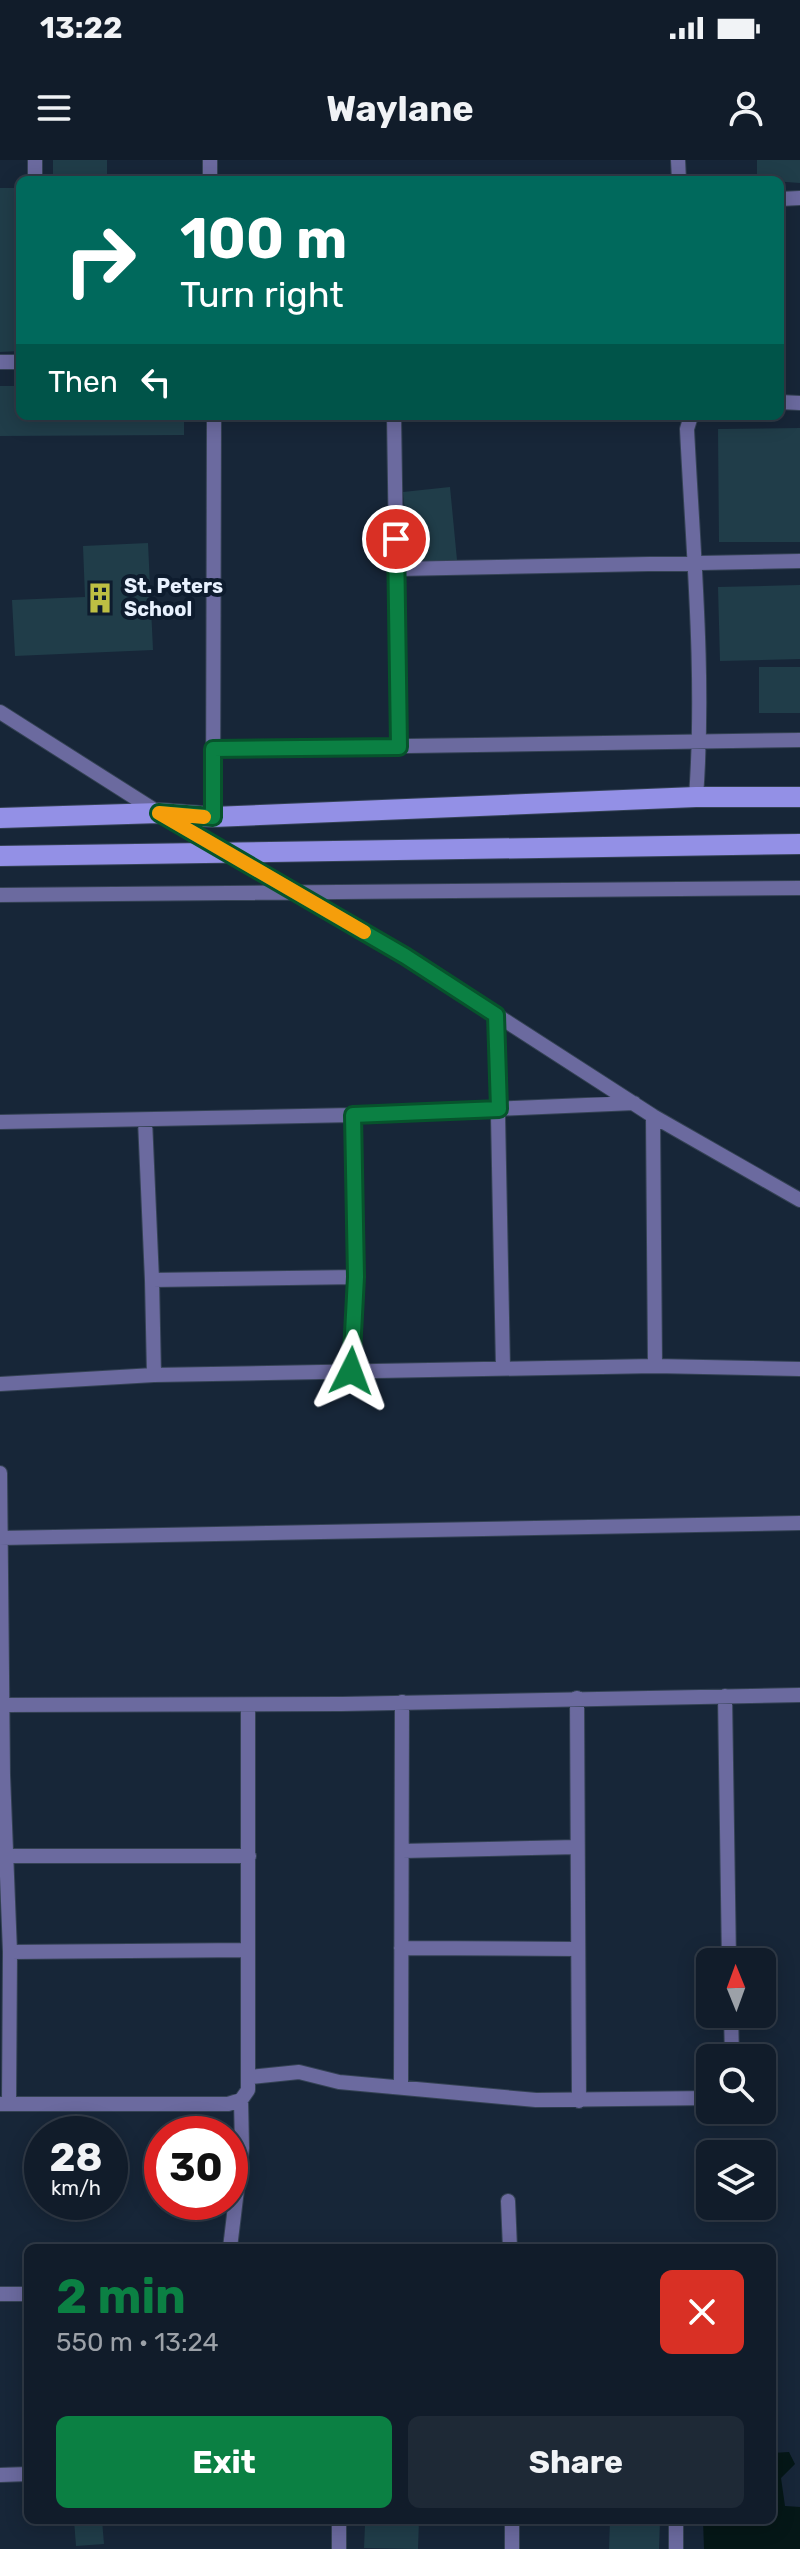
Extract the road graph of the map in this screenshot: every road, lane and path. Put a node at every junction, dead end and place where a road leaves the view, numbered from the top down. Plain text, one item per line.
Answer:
1 (214, 420) edge
2 (394, 420) edge
3 (690, 420) edge
4 (800, 561) edge
5 (693, 563) junction
6 (396, 569) junction
7 (0, 712) edge
8 (800, 740) edge
9 (699, 741) junction
10 (399, 747) junction
11 (213, 749) junction
12 (696, 797) junction
13 (800, 797) edge
14 (159, 813) junction
15 (213, 817) junction
16 (0, 818) edge
17 (800, 844) edge
18 (225, 851) junction
19 (0, 856) edge
20 (800, 888) edge
21 (292, 890) junction
22 (0, 895) edge
23 (496, 1015) junction
24 (634, 1103) junction
25 (499, 1109) junction
26 (353, 1115) junction
27 (653, 1116) junction
28 (145, 1120) junction
29 (0, 1122) edge
30 (800, 1200) edge
31 (356, 1277) junction
32 (152, 1280) junction
33 (655, 1366) junction
34 (503, 1368) junction
35 (800, 1369) edge
36 (351, 1371) junction
37 (154, 1375) junction
38 (0, 1384) edge
39 (0, 1473) edge
40 (800, 1523) edge
41 (1, 1538) edge
42 (800, 1695) edge
43 (725, 1696) junction
44 (577, 1698) junction
45 (402, 1702) junction
46 (2, 1705) edge
47 (248, 1705) junction
48 (577, 1847) junction
49 (402, 1851) junction
50 (7, 1856) junction
51 (249, 1856) junction
52 (401, 1948) junction
53 (729, 1948) edge
54 (577, 1949) junction
55 (248, 1950) junction
56 (10, 1952) junction
57 (250, 2077) junction
58 (401, 2085) junction
59 (696, 2098) edge
60 (241, 2100) junction
61 (579, 2101) junction
62 (4, 2104) edge
63 (508, 2201) dead end
64 (230, 2244) edge
65 (510, 2244) edge
66 (0, 2294) edge
67 (24, 2294) edge
68 (24, 2474) edge
69 (0, 2475) edge
70 (339, 2524) edge
71 (512, 2524) edge
72 (676, 2524) edge
73 (339, 2549) edge
74 (512, 2549) edge
75 (676, 2549) edge

1 - 11 street
2 - 6 street
3 - 5 street
4 - 5 street
5 - 6 street
5 - 9 street
6 - 10 street
7 - 14 street
8 - 9 street
9 - 10 street
9 - 12 street
10 - 11 street
11 - 15 street
12 - 13 street
12 - 15 street
14 - 15 street
14 - 16 street
14 - 18 street
17 - 18 street
18 - 19 street
18 - 21 street
20 - 21 street
21 - 22 street
21 - 23 street
23 - 24 street
23 - 25 street
24 - 25 street
24 - 27 street
25 - 26 street
25 - 34 street
26 - 28 street
26 - 31 street
27 - 30 street
27 - 33 street
28 - 29 street
28 - 32 street
31 - 32 street
31 - 36 street
32 - 37 street
33 - 34 street
33 - 35 street
34 - 36 street
36 - 37 street
37 - 38 street
39 - 41 street
40 - 41 street
41 - 46 street
42 - 43 street
43 - 44 street
43 - 53 street
44 - 45 street
44 - 48 street
45 - 47 street
45 - 49 street
46 - 47 street
46 - 50 street
47 - 51 street
48 - 49 street
48 - 54 street
49 - 52 street
50 - 51 street
50 - 56 street
51 - 55 street
52 - 54 street
52 - 58 street
54 - 61 street
55 - 56 street
55 - 57 street
56 - 62 street
57 - 58 street
57 - 60 street
58 - 61 street
59 - 61 street
60 - 62 street
60 - 64 street
63 - 65 street
66 - 67 street
68 - 69 street
70 - 73 street
71 - 74 street
72 - 75 street

